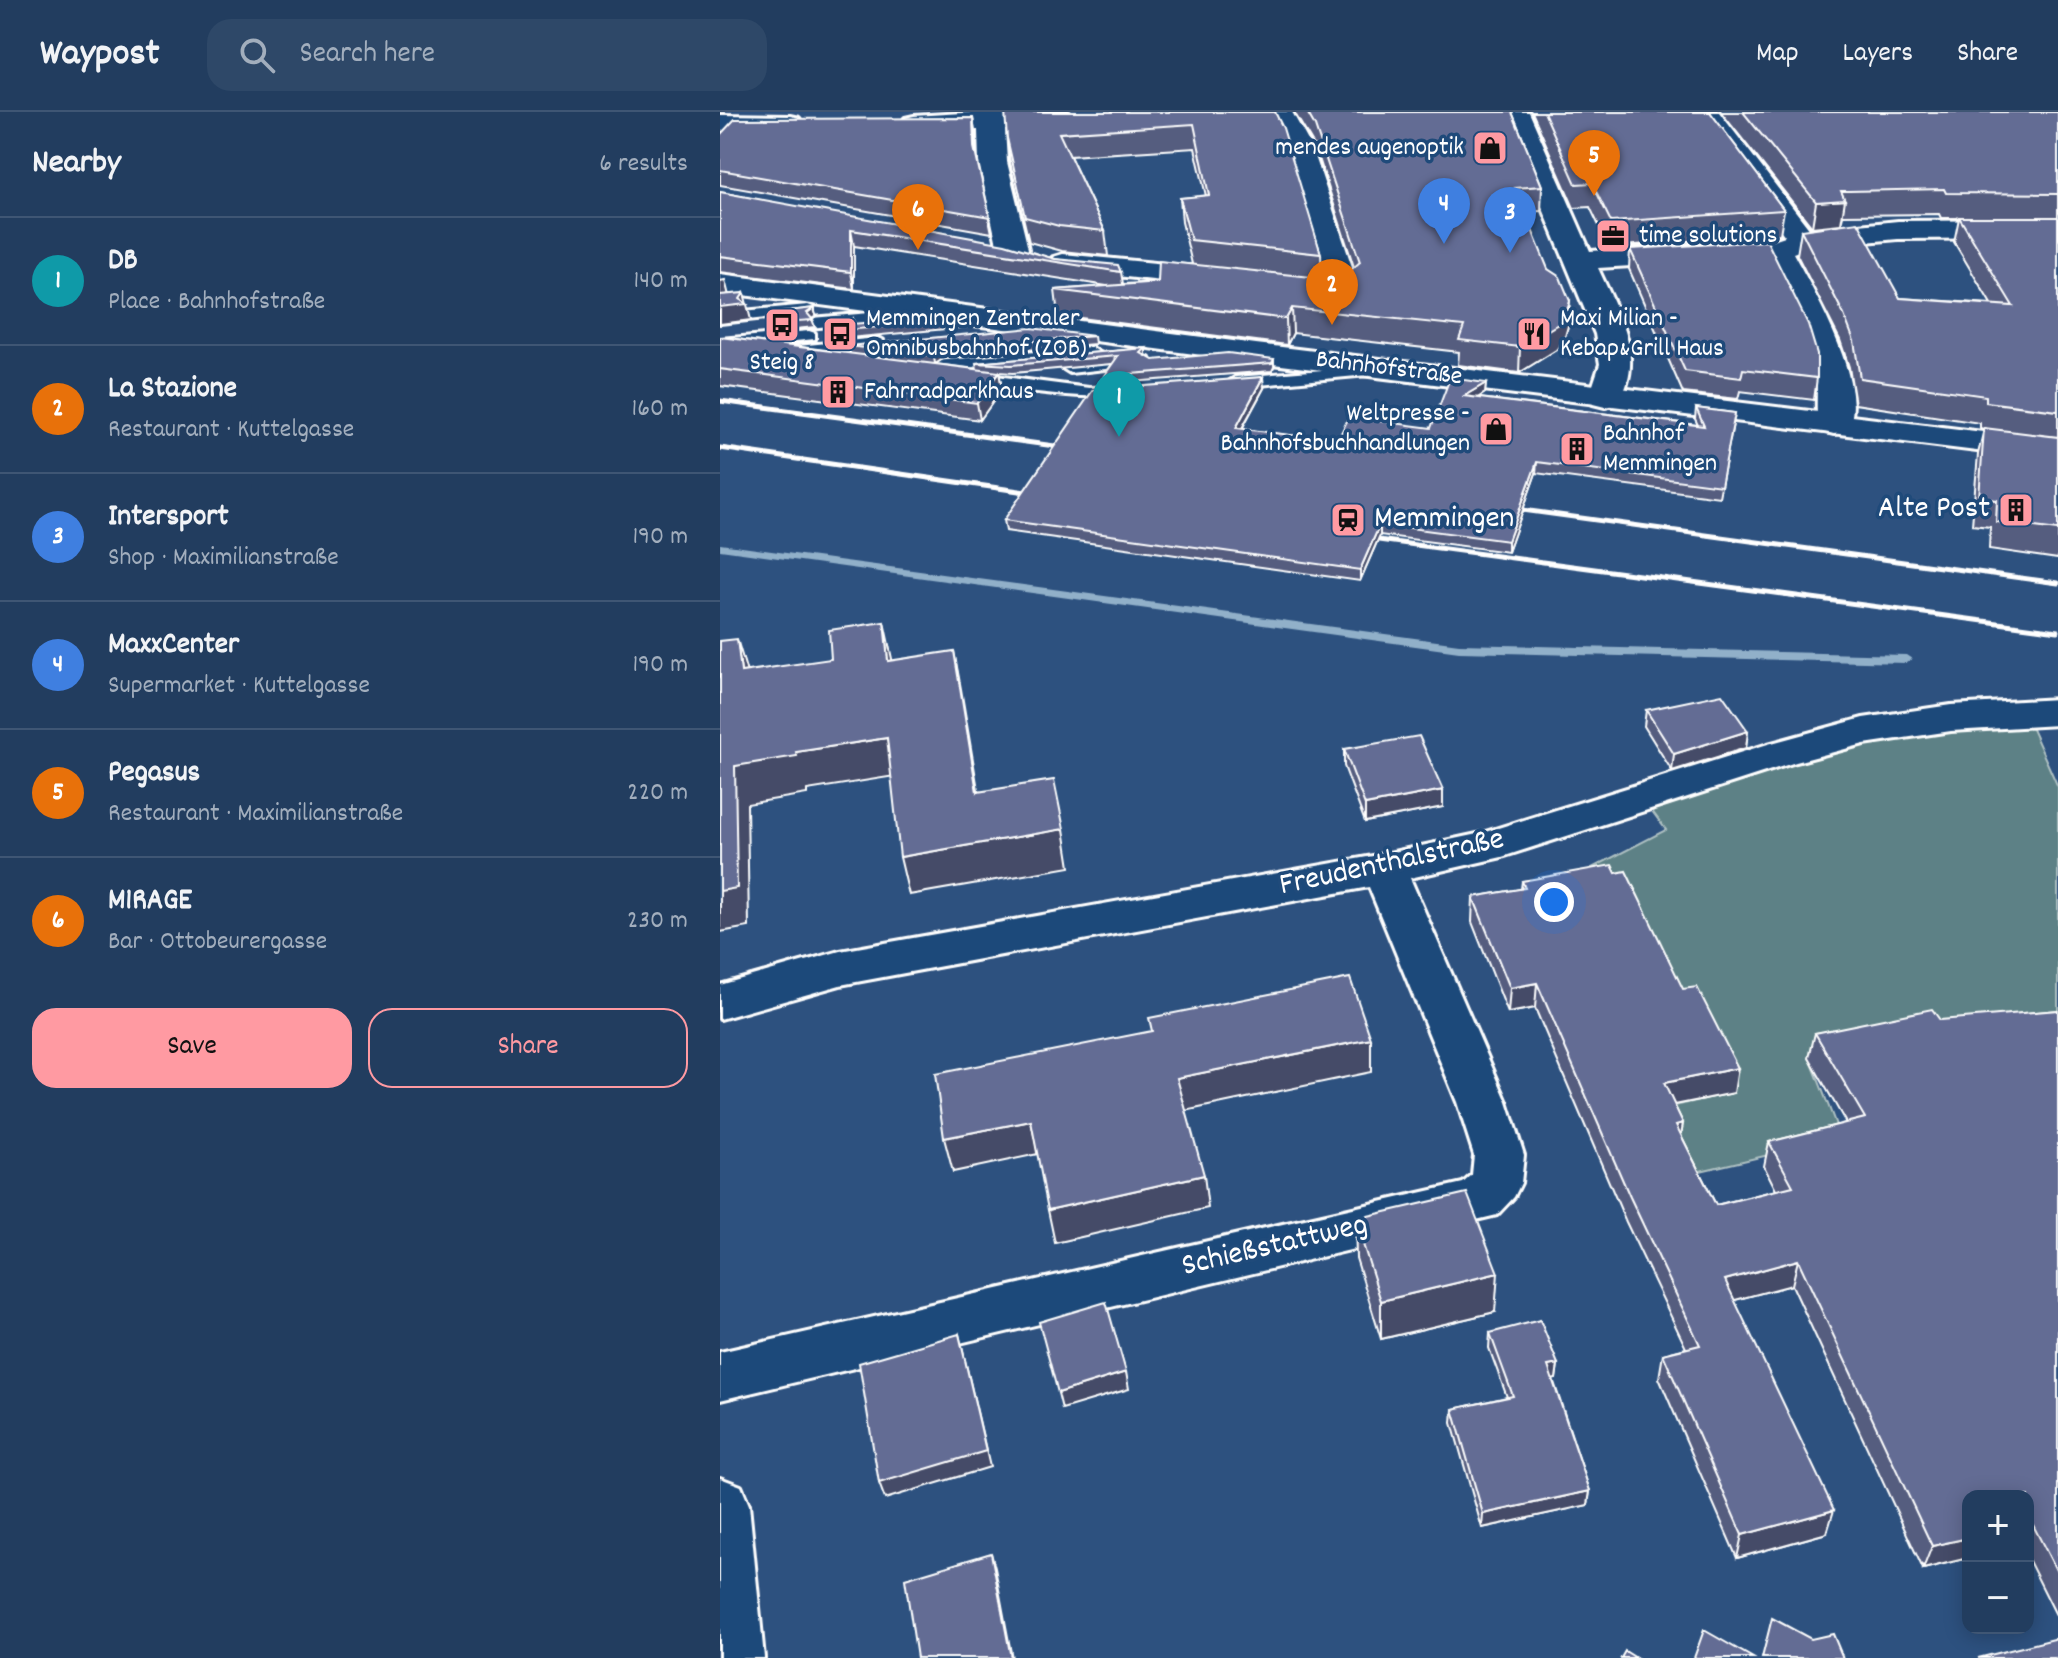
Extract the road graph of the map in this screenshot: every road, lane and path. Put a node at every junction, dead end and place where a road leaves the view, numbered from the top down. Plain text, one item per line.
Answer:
1 (1279, 112) edge
2 (1516, 112) edge
3 (1706, 112) edge
4 (991, 117) edge
5 (1085, 118) edge
6 (720, 123) edge
7 (819, 124) edge
8 (887, 125) edge
9 (2058, 229) edge
10 (984, 244) edge
11 (1789, 244) junction
12 (1013, 249) junction
13 (1579, 260) junction
14 (720, 283) edge
15 (819, 297) junction
16 (877, 304) junction
17 (720, 305) edge
18 (938, 312) junction
19 (720, 318) edge
20 (993, 327) junction
21 (720, 331) edge
22 (1121, 335) junction
23 (1192, 344) junction
24 (720, 345) edge
25 (777, 353) junction
26 (894, 358) junction
27 (1243, 360) junction
28 (1390, 370) junction
29 (1161, 374) edge
30 (969, 377) junction
31 (1221, 383) edge
32 (1033, 385) junction
33 (1143, 390) edge
34 (1605, 397) junction
35 (1834, 424) junction
36 (2058, 451) edge
37 (2058, 712) edge
38 (1384, 869) junction
39 (720, 1002) edge
40 (720, 1376) edge
41 (720, 1505) edge
42 (733, 1658) edge

1 - 12 street
2 - 13 street
3 - 11 street
4 - 5 street
4 - 8 street
4 - 12 street
6 - 7 street
9 - 11 street
10 - 12 street
11 - 13 street
11 - 35 street
13 - 34 street
14 - 15 street, Bahnhofstraße
15 - 16 street, Bahnhofstraße
15 - 17 lane
16 - 18 street, Bahnhofstraße
16 - 19 lane
18 - 20 street, Bahnhofstraße
18 - 21 lane
20 - 22 street, Bahnhofstraße
20 - 24 lane
22 - 23 street, Bahnhofstraße
22 - 26 lane
23 - 26 lane
23 - 27 street, Bahnhofstraße
24 - 25 lane
25 - 26 lane
25 - 26 lane
26 - 30 lane
27 - 28 street, Bahnhofstraße
27 - 30 lane
28 - 31 lane
28 - 34 street, Bahnhofstraße
29 - 32 lane
30 - 32 lane
32 - 33 lane
34 - 35 street, Bahnhofstraße
35 - 36 street, Bahnhofstraße
37 - 38 street, Freudenthalstraße
38 - 39 street, Freudenthalstraße
38 - 40 street, Schießstattweg
41 - 42 street

